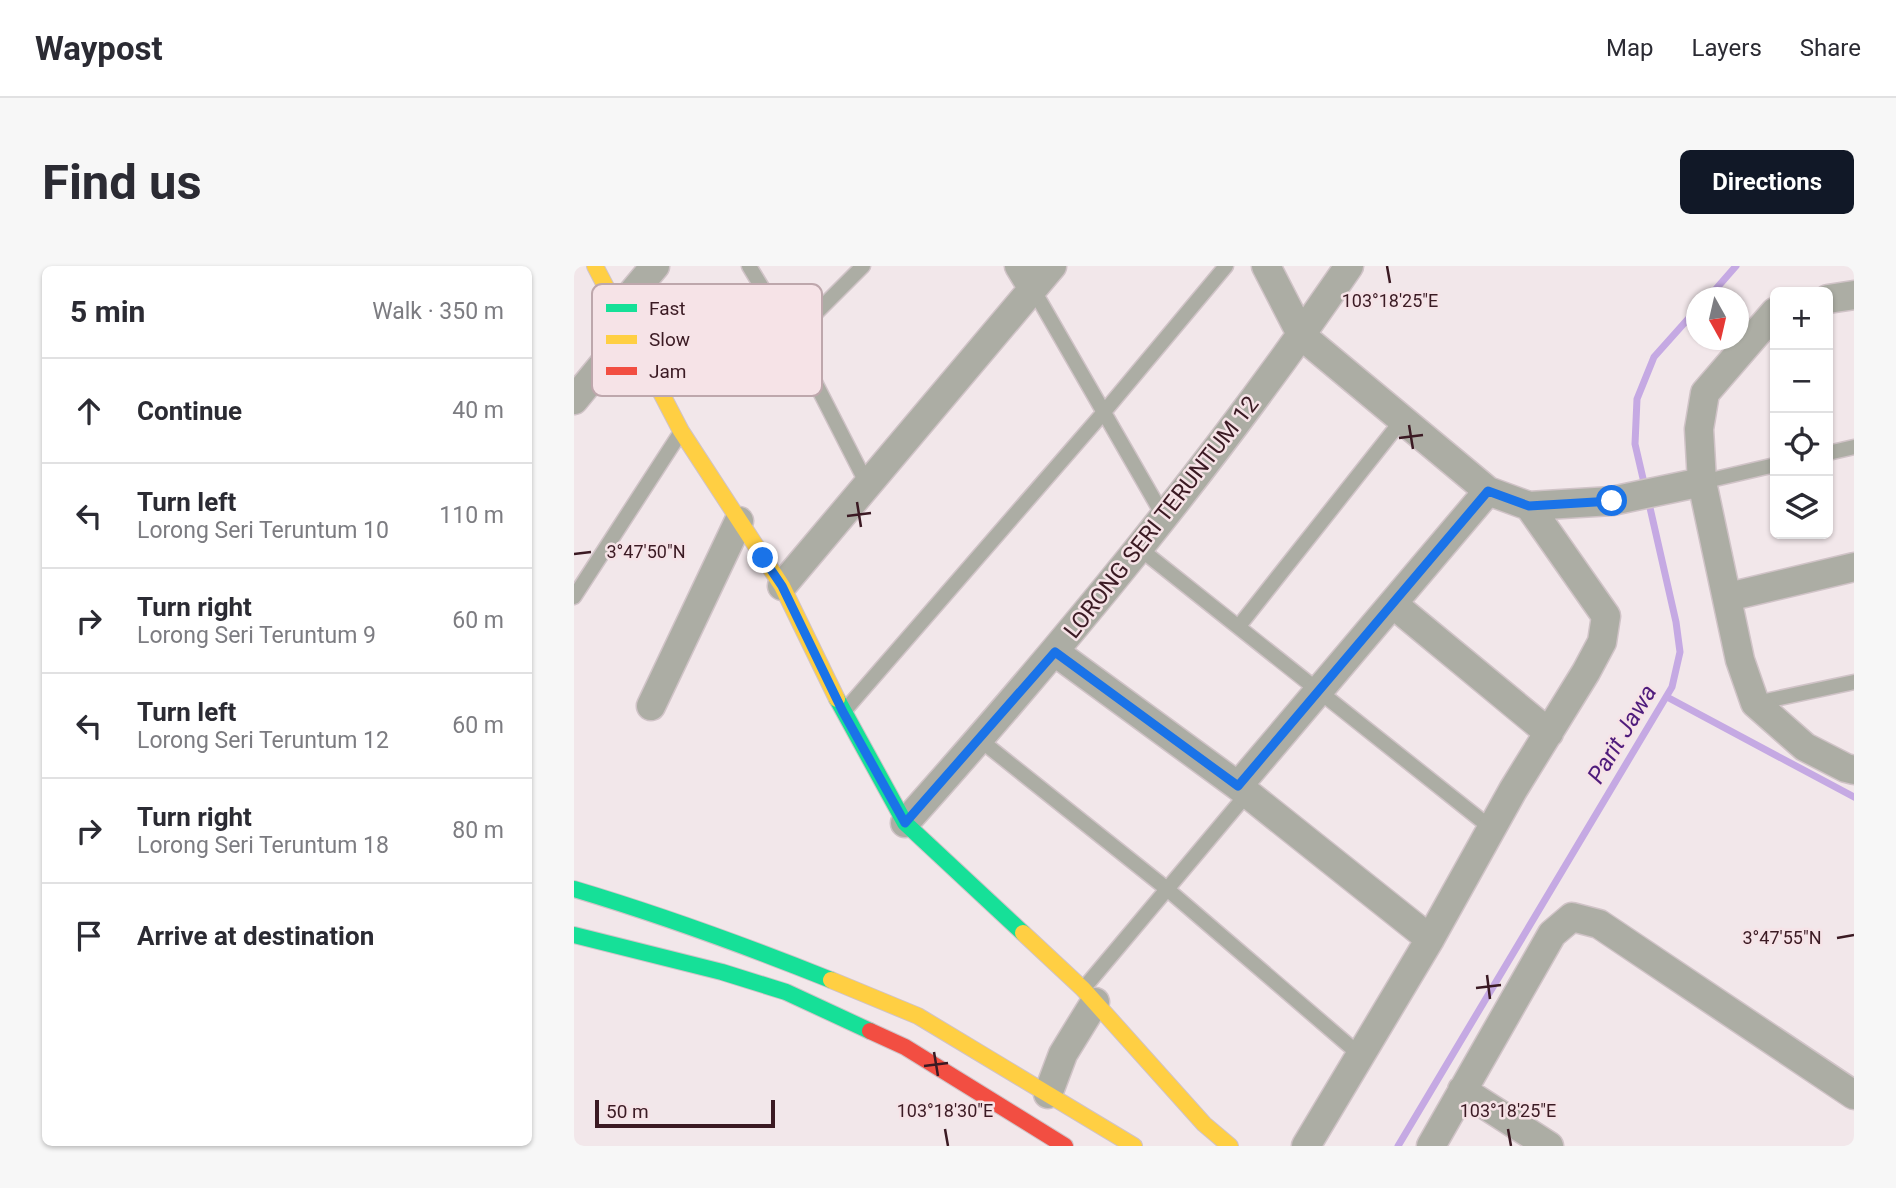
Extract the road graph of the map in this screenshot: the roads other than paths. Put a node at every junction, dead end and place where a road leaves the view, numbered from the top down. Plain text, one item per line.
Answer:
1 (595, 266) edge
2 (655, 266) edge
3 (749, 266) edge
4 (863, 266) edge
5 (1052, 266) edge
6 (1226, 266) edge
7 (1266, 266) edge
8 (1349, 266) edge
9 (1026, 278) edge
10 (604, 284) edge
11 (645, 284) edge
12 (760, 284) edge
13 (1854, 295) edge
14 (1833, 298) edge
15 (822, 307) edge
16 (1770, 318) edge
17 (1302, 336) junction
18 (592, 372) edge
19 (663, 396) edge
20 (822, 396) edge
21 (574, 400) edge
22 (1104, 412) junction
23 (1402, 420) junction
24 (681, 431) junction
25 (1854, 447) edge
26 (1833, 452) edge
27 (1770, 466) edge
28 (1702, 482) junction
29 (867, 484) junction
30 (1488, 491) junction
31 (1529, 506) junction
32 (1164, 517) junction
33 (739, 521) junction
34 (1139, 548) junction
35 (1854, 567) edge
36 (782, 586) junction
37 (574, 597) edge
38 (1728, 597) junction
39 (1393, 604) junction
40 (1239, 626) junction
41 (1055, 652) junction
42 (1854, 682) edge
43 (1321, 691) junction
44 (1755, 703) junction
45 (652, 706) dead end
46 (843, 712) junction
47 (1549, 733) junction
48 (979, 739) junction
49 (1854, 770) edge
50 (1242, 790) junction
51 (905, 823) junction
52 (1491, 828) junction
53 (574, 889) edge
54 (1167, 889) junction
55 (574, 935) edge
56 (1430, 939) junction
57 (1089, 996) junction
58 (1360, 1055) junction
59 (1462, 1090) junction
60 (1048, 1094) junction
61 (1854, 1095) edge
62 (1065, 1146) edge
63 (1134, 1146) edge
64 (1230, 1146) edge
65 (1307, 1146) edge
66 (1432, 1146) edge
67 (1549, 1146) edge

1 - 10 main road
2 - 11 street
3 - 12 lane
4 - 15 lane
5 - 9 street
6 - 22 lane
7 - 17 street
8 - 17 street, LORONG SERI TERUNTUM 12
9 - 22 lane
9 - 29 street
13 - 14 street
16 - 28 street
17 - 23 street
17 - 32 street, LORONG SERI TERUNTUM 12
18 - 21 street
19 - 24 main road
20 - 29 lane
22 - 32 lane
22 - 46 lane
23 - 30 street
23 - 40 lane
24 - 33 main road
24 - 37 lane
25 - 26 lane
27 - 28 lane
28 - 31 street
28 - 38 street
29 - 36 street
30 - 31 street
30 - 39 street
31 - 47 street
32 - 34 street, LORONG SERI TERUNTUM 12
33 - 36 main road
33 - 45 street
34 - 40 lane
34 - 41 street, LORONG SERI TERUNTUM 12
35 - 38 street
36 - 46 main road
38 - 44 street
39 - 43 street
39 - 47 street
40 - 43 lane
41 - 48 street, LORONG SERI TERUNTUM 12
41 - 50 street
42 - 44 lane
43 - 50 street
43 - 52 lane
44 - 49 street
46 - 51 main road
47 - 52 street
48 - 51 street, LORONG SERI TERUNTUM 12
48 - 54 lane
50 - 54 lane
50 - 56 street
51 - 57 main road
52 - 56 street
53 - 60 main road
54 - 57 lane
54 - 58 lane
55 - 62 main road
56 - 58 street
57 - 60 street
57 - 64 main road
58 - 65 street
59 - 61 street
59 - 66 street
59 - 67 street
60 - 63 main road

